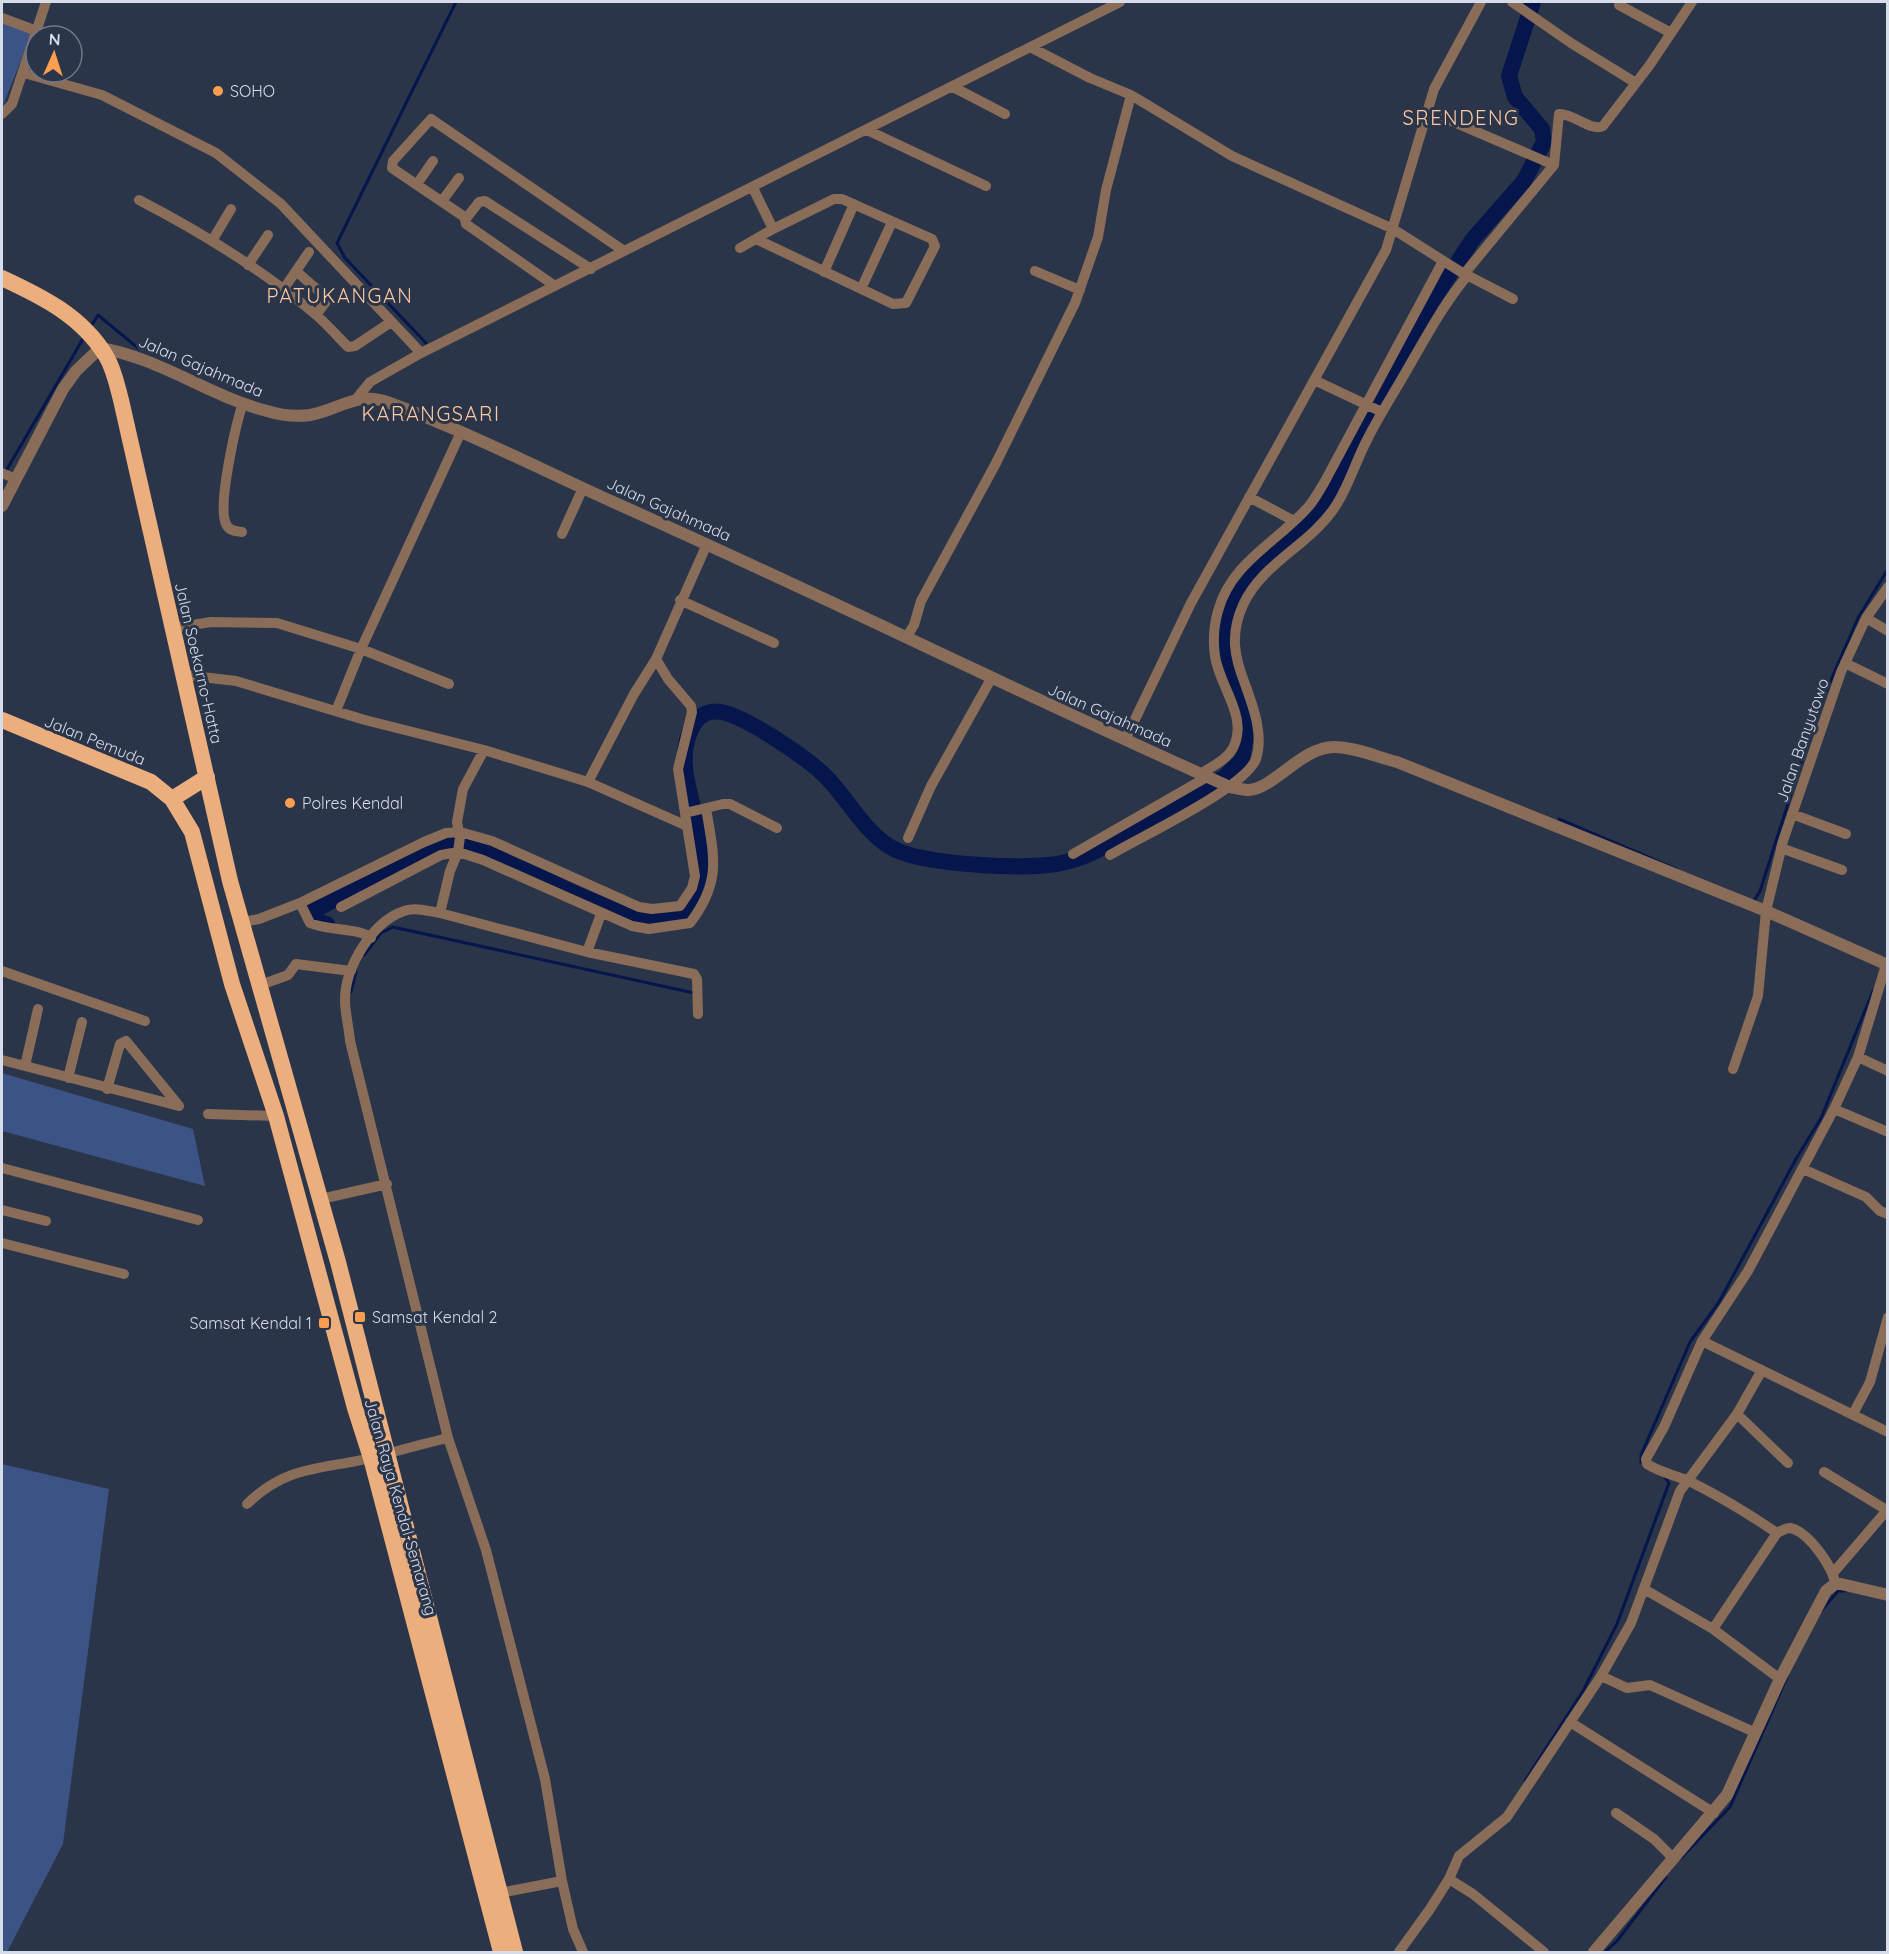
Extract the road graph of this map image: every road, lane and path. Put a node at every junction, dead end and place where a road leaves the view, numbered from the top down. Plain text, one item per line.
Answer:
1 (46, 2) edge
2 (1120, 2) edge
3 (1481, 2) edge
4 (1512, 2) edge
5 (1692, 2) edge
6 (1619, 5) dead end
7 (2, 18) edge
8 (40, 24) edge
9 (24, 26) edge
10 (1671, 33) junction
11 (1032, 48) junction
12 (24, 73) edge
13 (1636, 82) junction
14 (63, 84) edge
15 (953, 87) junction
16 (1131, 95) junction
17 (1428, 111) junction
18 (2, 114) edge
19 (1005, 114) dead end
20 (867, 130) junction
21 (433, 161) dead end
22 (1551, 164) junction
23 (459, 178) dead end
24 (417, 184) junction
25 (986, 186) dead end
26 (753, 188) junction
27 (140, 200) dead end
28 (442, 201) junction
29 (854, 204) junction
30 (231, 209) dead end
31 (466, 218) junction
32 (892, 222) junction
33 (773, 230) junction
34 (1393, 230) junction
35 (268, 235) dead end
36 (756, 239) junction
37 (212, 241) junction
38 (740, 248) dead end
39 (624, 251) junction
40 (309, 252) dead end
41 (1446, 263) junction
42 (248, 265) junction
43 (591, 269) junction
44 (1035, 271) dead end
45 (297, 272) junction
46 (824, 272) junction
47 (1464, 274) junction
48 (2, 278) edge
49 (555, 286) junction
50 (861, 289) junction
51 (283, 290) junction
52 (1080, 291) junction
53 (1513, 299) dead end
54 (316, 315) junction
55 (391, 322) junction
56 (97, 344) junction
57 (421, 353) junction
58 (1314, 380) junction
59 (357, 398) junction
60 (243, 403) junction
61 (1367, 404) junction
62 (1381, 411) junction
63 (461, 432) junction
64 (9, 476) edge
65 (583, 488) junction
66 (1249, 497) junction
67 (2, 506) edge
68 (1294, 521) junction
69 (242, 532) dead end
70 (562, 534) dead end
71 (702, 554) junction
72 (1887, 588) edge
73 (680, 600) junction
74 (1866, 618) junction
75 (174, 628) junction
76 (1887, 631) edge
77 (910, 632) junction
78 (774, 644) dead end
79 (361, 649) junction
80 (656, 659) junction
81 (1845, 663) junction
82 (185, 675) junction
83 (991, 679) junction
84 (449, 684) dead end
85 (1887, 684) edge
86 (336, 711) junction
87 (2, 720) edge
88 (1128, 732) junction
89 (484, 750) junction
90 (1207, 776) junction
91 (207, 777) junction
92 (588, 782) junction
93 (1235, 782) junction
94 (172, 799) junction
95 (705, 808) junction
96 (687, 812) junction
97 (1792, 814) junction
98 (687, 826) junction
99 (777, 828) dead end
100 (1846, 834) dead end
101 (908, 838) dead end
102 (459, 843) junction
103 (1781, 848) junction
104 (1073, 854) dead end
105 (1110, 855) dead end
106 (1842, 870) dead end
107 (302, 906) junction
108 (681, 907) junction
109 (341, 908) dead end
110 (1766, 911) junction
111 (440, 913) junction
112 (601, 914) junction
113 (689, 922) junction
114 (248, 928) junction
115 (374, 934) junction
116 (586, 952) junction
117 (1886, 970) edge
118 (2, 971) edge
119 (351, 971) junction
120 (261, 975) junction
121 (38, 1009) dead end
122 (698, 1014) dead end
123 (145, 1021) dead end
124 (82, 1022) dead end
125 (1858, 1057) junction
126 (2, 1060) edge
127 (25, 1066) junction
128 (1732, 1068) dead end
129 (1887, 1071) edge
130 (68, 1078) junction
131 (107, 1089) junction
132 (294, 1106) joint
133 (1834, 1108) junction
134 (208, 1114) dead end
135 (276, 1116) junction
136 (1887, 1132) edge
137 (2, 1168) edge
138 (1803, 1169) junction
139 (387, 1184) junction
140 (321, 1199) junction
141 (2, 1210) edge
142 (1887, 1214) edge
143 (198, 1220) dead end
144 (46, 1221) dead end
145 (2, 1243) edge
146 (124, 1274) dead end
147 (1887, 1317) edge
148 (1702, 1341) junction
149 (1762, 1370) junction
150 (1737, 1414) junction
151 (1853, 1414) junction
152 (1887, 1432) edge
153 (448, 1438) junction
154 (378, 1455) junction
155 (1788, 1463) dead end
156 (1824, 1472) dead end
157 (1687, 1480) junction
158 (247, 1504) dead end
159 (1886, 1509) edge
160 (1776, 1533) junction
161 (1834, 1578) junction
162 (1644, 1589) junction
163 (1887, 1595) edge
164 (1713, 1629) junction
165 (1601, 1676) junction
166 (1780, 1679) junction
167 (446, 1714) junction
168 (1570, 1722) junction
169 (1754, 1732) junction
170 (1616, 1813) dead end
171 (1714, 1813) junction
172 (1674, 1859) junction
173 (1449, 1879) junction
174 (562, 1881) junction
175 (500, 1893) junction
176 (501, 1953) edge
177 (515, 1953) edge
178 (583, 1953) edge
179 (1399, 1953) edge
180 (1544, 1953) edge
181 (1594, 1953) edge

1 - 8 street
2 - 11 street
3 - 17 street
4 - 13 street
5 - 10 street
6 - 10 street
7 - 9 street
10 - 13 street
11 - 15 street
11 - 16 street
12 - 18 street
13 - 22 street
14 - 55 street
15 - 19 street
15 - 20 street
16 - 34 street
16 - 52 street
17 - 22 street
17 - 34 street
20 - 25 street
20 - 26 street
21 - 24 street
22 - 47 street
23 - 28 street
24 - 28 street
24 - 39 street
26 - 33 street
26 - 39 street
27 - 37 street
28 - 31 street
29 - 32 street
29 - 33 street
29 - 46 street
30 - 37 street
31 - 43 street
31 - 49 street
32 - 50 street
32 - 50 street
33 - 36 street
34 - 41 street
34 - 58 street
35 - 42 street
36 - 38 street
36 - 46 street
37 - 42 street
39 - 43 street
40 - 45 street
41 - 47 street
41 - 61 street
42 - 51 street
43 - 49 street
44 - 52 street
45 - 51 street
45 - 54 street
46 - 50 street
47 - 53 street
47 - 62 street
48 - 56 highway, Jalan Soekarno-Hatta
49 - 57 street
51 - 54 street
52 - 77 street
54 - 55 street
55 - 57 street
56 - 60 street, Jalan Gajahmada
56 - 64 street
56 - 75 highway, Jalan Soekarno-Hatta
57 - 59 street
58 - 61 street
58 - 66 street
59 - 60 street, Jalan Gajahmada
59 - 63 street, Jalan Gajahmada
60 - 69 street
61 - 62 street
61 - 68 street
62 - 93 street
63 - 65 street, Jalan Gajahmada
63 - 79 street
64 - 67 street
65 - 70 street
65 - 71 street, Jalan Gajahmada
66 - 68 street
66 - 88 street
68 - 90 street
71 - 73 street
71 - 77 street, Jalan Gajahmada
72 - 74 street, Jalan Banyutowo
73 - 78 street
73 - 80 street
74 - 76 street
74 - 81 street, Jalan Banyutowo
75 - 79 street
75 - 82 highway, Jalan Soekarno-Hatta
77 - 83 street, Jalan Gajahmada
79 - 84 street
79 - 86 street
80 - 92 street
80 - 96 street
81 - 85 street
81 - 97 street, Jalan Banyutowo
82 - 86 street
82 - 91 highway, Jalan Soekarno-Hatta
83 - 88 street, Jalan Gajahmada
83 - 101 street
86 - 89 street
87 - 94 highway, Jalan Pemuda
88 - 90 street, Jalan Gajahmada
89 - 92 street
89 - 102 street
90 - 93 street, Jalan Gajahmada
90 - 104 street
91 - 94 highway
91 - 114 highway, Jalan Soekarno-Hatta
92 - 98 street
93 - 105 street
93 - 110 street
94 - 135 highway, Jalan Raya Kendal-Semarang
95 - 96 street
95 - 99 street
95 - 113 street
96 - 98 street
97 - 100 street
97 - 103 street, Jalan Banyutowo
98 - 108 street
102 - 107 street
102 - 108 street
102 - 109 street
102 - 111 street
102 - 112 street
103 - 106 street
103 - 110 street, Jalan Banyutowo
107 - 114 street
107 - 115 street
108 - 113 street
110 - 117 street
110 - 128 street, Jalan Banyutowo
111 - 115 street
111 - 116 street
112 - 113 street
112 - 116 street
114 - 120 highway, Jalan Soekarno-Hatta
115 - 119 street
116 - 122 street
117 - 125 street
118 - 123 street
119 - 120 street
119 - 139 street
120 - 132 highway, Jalan Soekarno-Hatta
121 - 127 street
124 - 130 street
125 - 129 street
125 - 133 street
126 - 127 street
127 - 130 street
130 - 131 street
131 - 131 street
132 - 140 highway, Jalan Raya Kendal-Semarang
133 - 136 street
133 - 138 street
134 - 135 street
135 - 154 highway, Jalan Raya Kendal-Semarang
137 - 143 street
138 - 142 street
138 - 148 street
139 - 140 street
139 - 153 street
140 - 154 highway, Jalan Raya Kendal-Semarang
141 - 144 street
145 - 146 street
147 - 151 street
148 - 149 street
148 - 157 street
149 - 150 street
149 - 151 street
150 - 155 street
150 - 157 street
151 - 152 street
153 - 154 street
153 - 174 street
154 - 158 street
154 - 167 highway, Jalan Raya Kendal-Semarang
156 - 159 street
157 - 160 street
157 - 162 street
159 - 161 street
160 - 161 street
160 - 164 street
161 - 163 street
161 - 166 street
162 - 164 street
162 - 165 street
164 - 166 street
165 - 168 street
165 - 169 street
166 - 169 street
167 - 175 highway, Jalan Raya Kendal-Semarang
167 - 176 highway, Jalan Raya Kendal-Semarang
168 - 171 street
168 - 173 street
169 - 171 street
170 - 172 street
171 - 172 street
172 - 181 street
173 - 179 street
173 - 180 street
174 - 175 street
174 - 178 street
175 - 177 highway, Jalan Raya Kendal-Semarang

